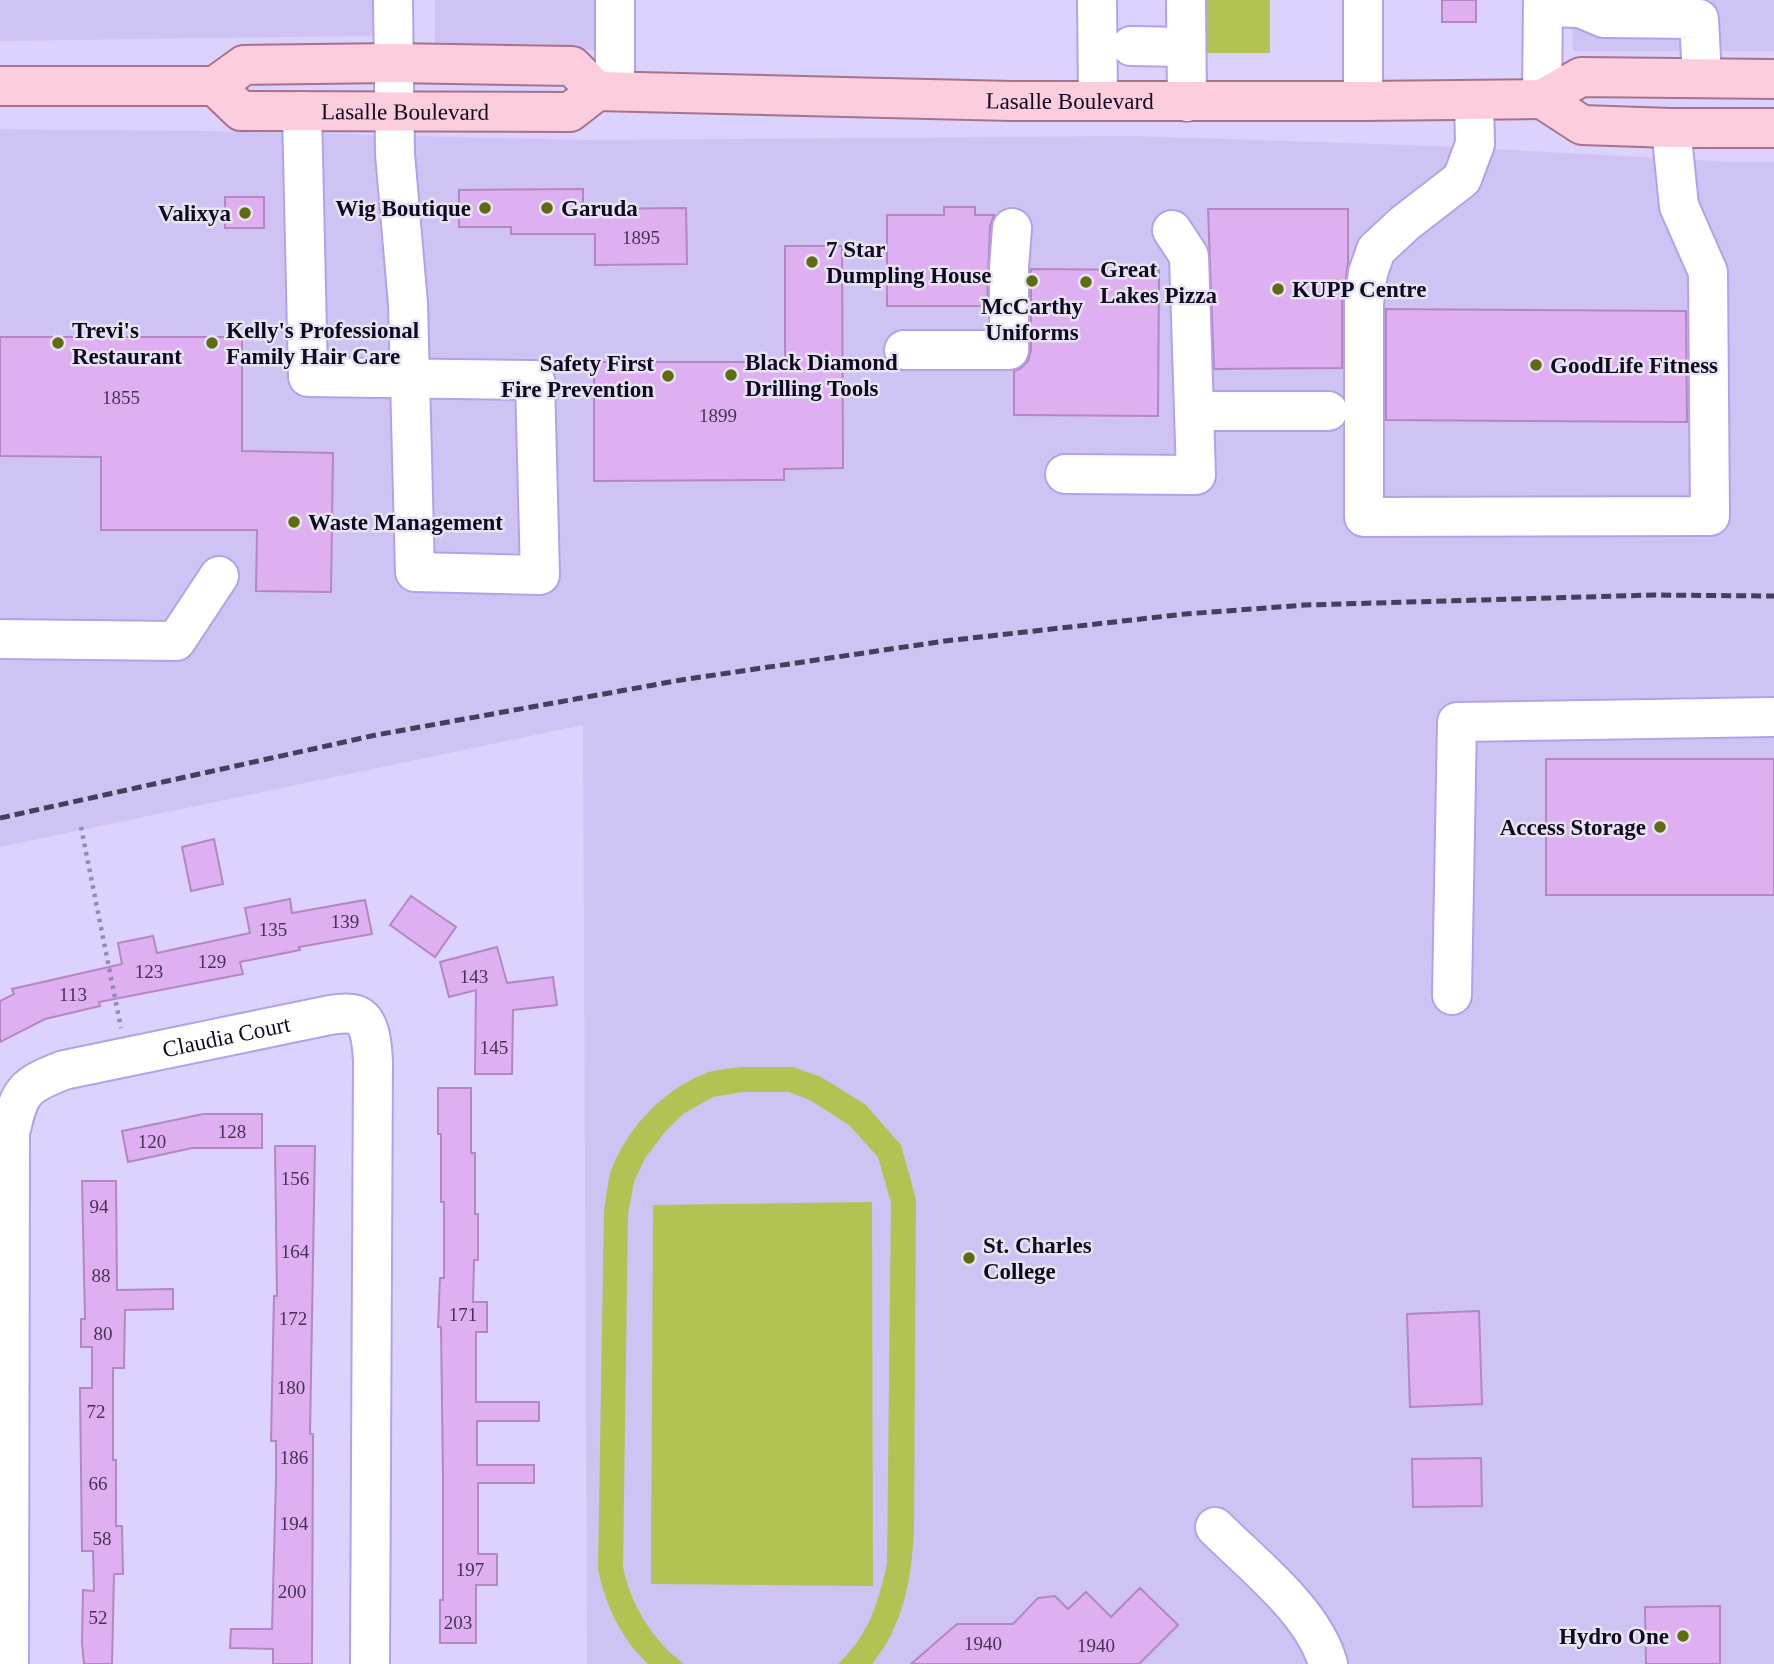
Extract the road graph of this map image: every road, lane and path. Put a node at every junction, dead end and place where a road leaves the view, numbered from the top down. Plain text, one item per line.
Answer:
1 (393, 0) edge
2 (615, 0) edge
3 (1097, 0) edge
4 (1186, 0) edge
5 (1363, 0) edge
6 (1543, 4) edge
7 (1130, 46) dead end
8 (1186, 47) junction
9 (393, 63) junction
10 (1702, 78) junction
11 (1774, 79) edge
12 (0, 86) edge
13 (215, 86) junction
14 (606, 91) junction
15 (1542, 99) junction
16 (1474, 100) junction
17 (1098, 101) junction
18 (1363, 101) junction
19 (1186, 102) junction
20 (302, 111) junction
21 (394, 112) junction
22 (1671, 128) junction
23 (1774, 128) edge
24 (1012, 228) dead end
25 (1172, 230) dead end
26 (904, 349) dead end
27 (409, 377) junction
28 (1194, 411) junction
29 (1328, 411) dead end
30 (1065, 474) dead end
31 (219, 576) dead end
32 (0, 639) edge
33 (1774, 717) edge
34 (81, 827) dead end
35 (1452, 995) dead end
36 (126, 1057) junction
37 (1215, 1527) dead end
38 (9, 1664) edge
39 (370, 1664) edge
40 (1328, 1664) edge

1 - 9 street
2 - 14 street
3 - 17 street
4 - 8 street
5 - 18 street
6 - 10 street
6 - 15 street
7 - 8 street
8 - 19 street
9 - 13 main road, Lasalle Boulevard
9 - 14 main road, Lasalle Boulevard
9 - 21 street
10 - 11 main road, Lasalle Boulevard
10 - 15 main road, Lasalle Boulevard
12 - 13 main road
13 - 20 main road, Lasalle Boulevard
14 - 17 main road, Lasalle Boulevard
14 - 21 main road, Lasalle Boulevard
15 - 16 main road, Lasalle Boulevard
15 - 22 main road
16 - 18 main road, Lasalle Boulevard
16 - 22 street
17 - 19 main road, Lasalle Boulevard
18 - 19 main road, Lasalle Boulevard
20 - 21 main road, Lasalle Boulevard
20 - 27 street
21 - 27 street
22 - 23 main road
24 - 26 street
25 - 28 street
27 - 27 street
28 - 29 street
28 - 30 street
31 - 32 street
33 - 35 street
34 - 36 path
36 - 38 street, Claudia Court
36 - 39 street, Claudia Court
37 - 40 street

